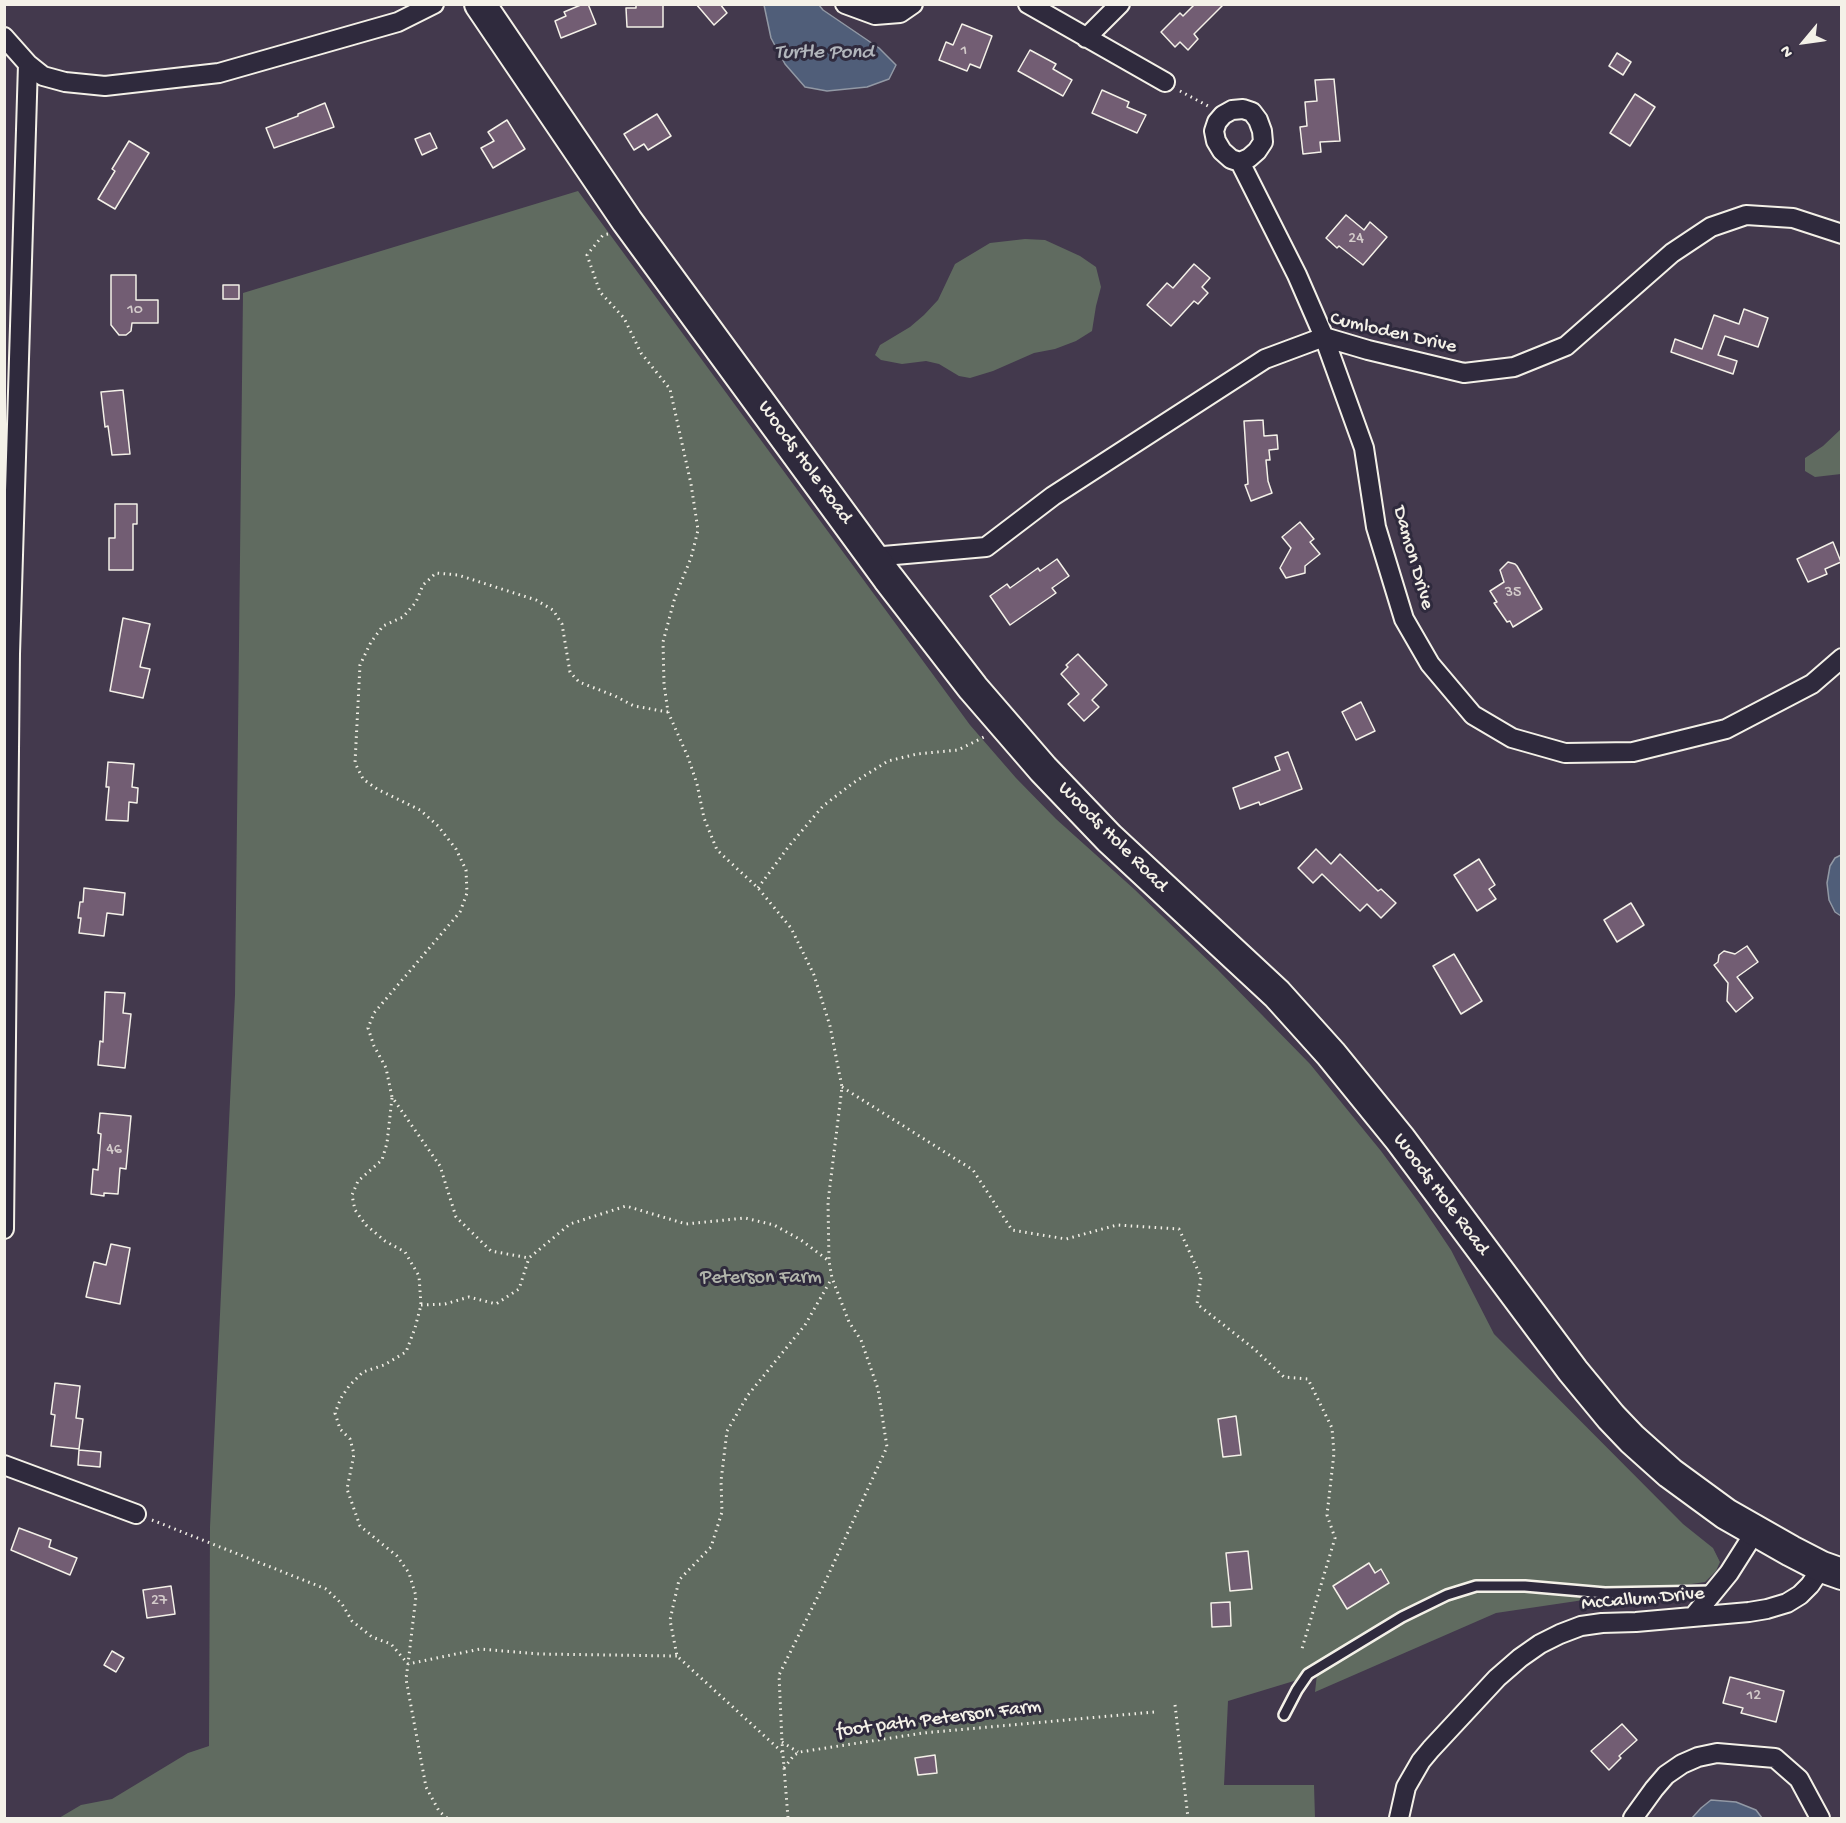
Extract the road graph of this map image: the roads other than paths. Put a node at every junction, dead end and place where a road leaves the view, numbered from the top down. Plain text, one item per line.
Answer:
1 (434, 4) edge
2 (480, 4) edge
3 (845, 4) edge
4 (913, 4) edge
5 (1028, 4) edge
6 (1119, 4) edge
7 (4, 37) edge
8 (1086, 38) junction
9 (28, 64) junction
10 (1165, 82) road end
11 (1240, 162) junction
12 (1842, 234) edge
13 (1323, 337) junction
14 (872, 557) junction
15 (1842, 658) edge
16 (4, 1229) edge
17 (4, 1465) edge
18 (136, 1514) road end
19 (1755, 1532) junction
20 (1832, 1570) edge
21 (1715, 1591) junction
22 (1693, 1617) junction
23 (1284, 1715) dead end
24 (1399, 1818) edge
25 (1633, 1818) edge
26 (1820, 1818) edge

1 - 9 street
2 - 14 highway, Woods Hole Road
3 - 4 street
5 - 8 street
6 - 8 street
7 - 9 street
8 - 10 street
9 - 16 street
11 - 11 street, Damon Drive
11 - 13 street, Damon Drive
12 - 13 street, Cumloden Drive
13 - 14 street, Cumloden Drive
13 - 15 street, Damon Drive
14 - 19 highway, Woods Hole Road
17 - 18 street
19 - 20 highway, Woods Hole Road
19 - 21 street, McCallum Drive
20 - 22 street, McCallum Drive
21 - 22 street, McCallum Drive
21 - 23 lane
22 - 24 street, McCallum Drive
25 - 26 street

